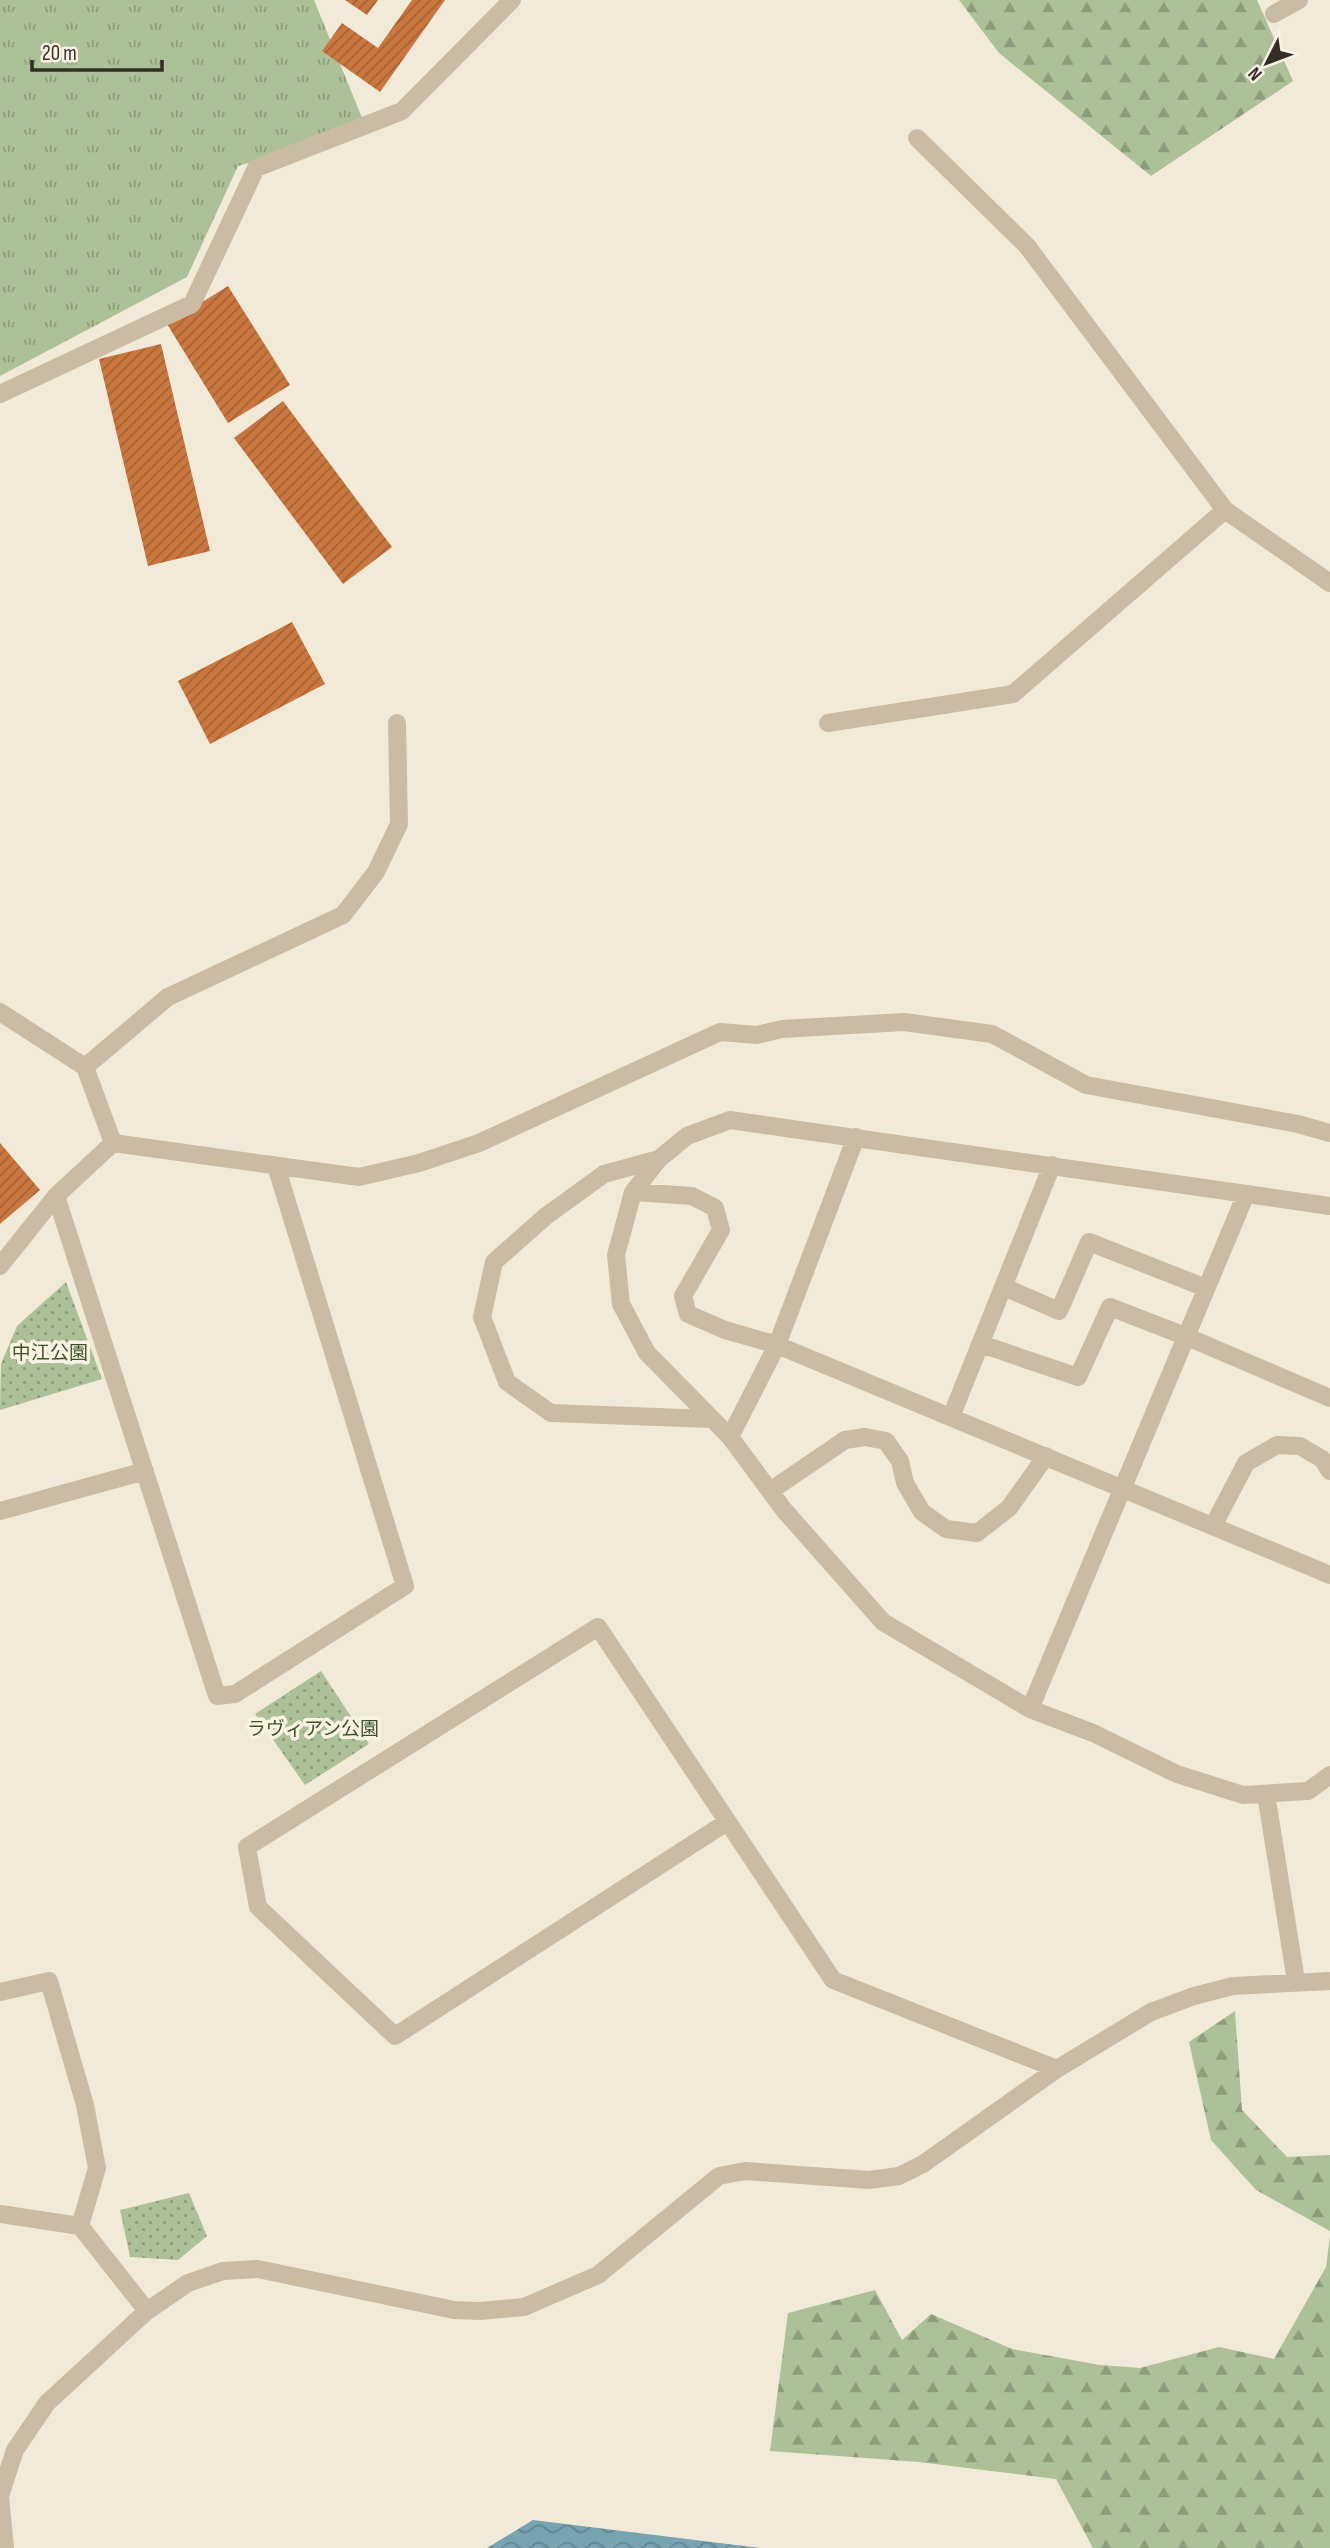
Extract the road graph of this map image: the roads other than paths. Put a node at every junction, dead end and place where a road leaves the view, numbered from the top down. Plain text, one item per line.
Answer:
1 (512, 0) edge
2 (1298, 0) edge
3 (1274, 14) dead end
4 (917, 138) dead end
5 (0, 394) edge
6 (1225, 510) junction
7 (1330, 583) edge
8 (397, 723) dead end
9 (828, 723) dead end
10 (0, 1012) edge
11 (85, 1068) junction
12 (1330, 1133) edge
13 (856, 1137) junction
14 (113, 1143) junction
15 (659, 1159) junction
16 (276, 1166) junction
17 (1052, 1166) junction
18 (633, 1192) junction
19 (1247, 1194) junction
20 (57, 1196) junction
21 (1330, 1206) edge
22 (0, 1266) edge
23 (1004, 1287) junction
24 (1206, 1288) junction
25 (1185, 1336) junction
26 (981, 1344) junction
27 (777, 1345) junction
28 (1330, 1398) edge
29 (951, 1417) junction
30 (711, 1419) junction
31 (730, 1437) junction
32 (1046, 1456) junction
33 (145, 1471) junction
34 (1330, 1471) edge
35 (1121, 1487) junction
36 (769, 1491) junction
37 (0, 1511) edge
38 (1213, 1526) junction
39 (1330, 1575) edge
40 (1030, 1709) junction
41 (1330, 1775) edge
42 (1266, 1794) junction
43 (727, 1822) junction
44 (1296, 1981) junction
45 (1330, 1981) edge
46 (0, 1992) edge
47 (1057, 2069) junction
48 (0, 2214) edge
49 (80, 2226) junction
50 (147, 2311) junction
51 (5, 2548) edge

1 - 5 street
2 - 3 street
4 - 6 street
6 - 7 street
6 - 9 street
8 - 11 street
10 - 11 street
11 - 14 street
12 - 16 street
13 - 15 street
13 - 17 street
13 - 27 street
14 - 16 street
14 - 20 street
15 - 18 street
15 - 30 street
16 - 33 street
17 - 19 street
17 - 23 street
18 - 27 street
18 - 30 street
19 - 21 street
19 - 24 street
20 - 22 street
20 - 33 street
23 - 24 street
23 - 26 street
24 - 25 street
25 - 26 street
25 - 28 street
25 - 35 street
26 - 29 street
27 - 29 street
27 - 31 street
29 - 32 street
30 - 31 street
31 - 36 street
32 - 35 street
32 - 36 street
33 - 37 street
34 - 38 street
35 - 38 street
35 - 40 street
36 - 40 street
38 - 39 street
40 - 42 street
41 - 42 street
42 - 44 street
43 - 43 street
43 - 47 street
44 - 45 street
44 - 47 street
46 - 49 street
47 - 50 street
48 - 49 street
49 - 50 street
50 - 51 street

